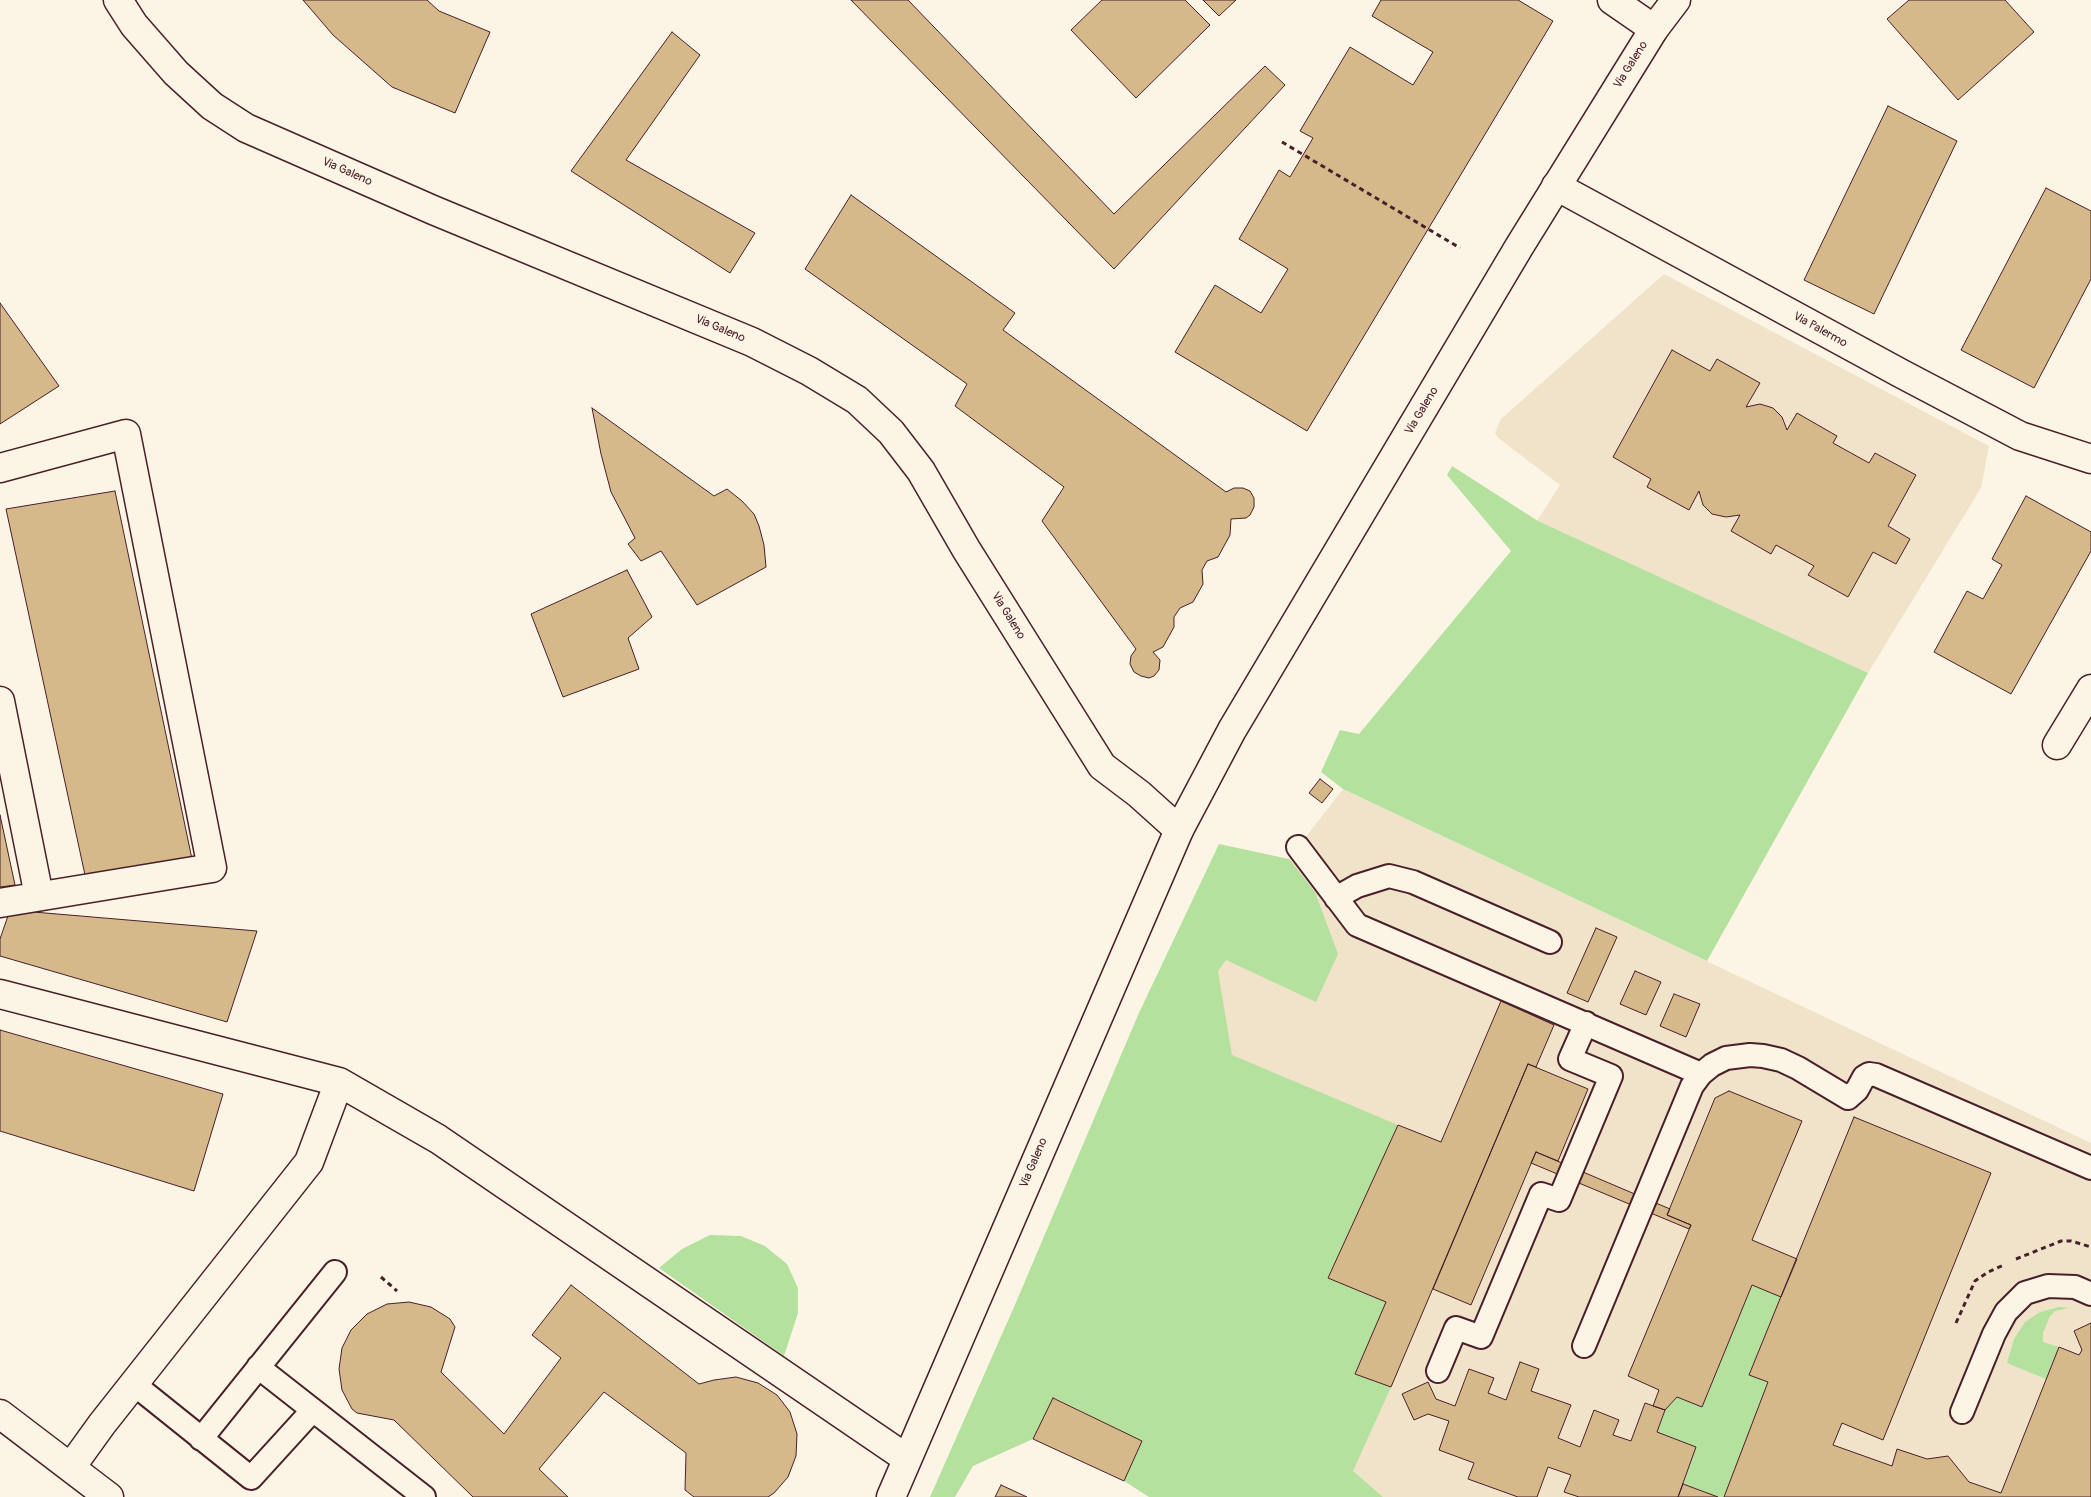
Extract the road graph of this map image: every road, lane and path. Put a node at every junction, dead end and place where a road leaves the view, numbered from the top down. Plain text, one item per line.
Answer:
1 (118, 0) edge
2 (1612, 0) edge
3 (1676, 0) edge
4 (1654, 29) junction
5 (1282, 142) dead end
6 (1556, 186) junction
7 (1460, 248) dead end
8 (2091, 459) edge
9 (0, 468) edge
10 (2091, 690) edge
11 (0, 701) edge
12 (2057, 745) dead end
13 (1179, 830) junction
14 (1298, 847) dead end
15 (38, 896) junction
16 (1336, 898) junction
17 (0, 903) edge
18 (1550, 942) dead end
19 (0, 994) edge
20 (1586, 1023) junction
21 (1701, 1074) junction
22 (339, 1082) junction
23 (2091, 1168) edge
24 (2085, 1245) dead end
25 (2091, 1248) edge
26 (335, 1272) dead end
27 (381, 1277) dead end
28 (397, 1291) dead end
29 (2091, 1294) edge
30 (1584, 1346) dead end
31 (258, 1367) junction
32 (1438, 1371) dead end
33 (145, 1393) dead end
34 (312, 1411) junction
35 (1962, 1412) dead end
36 (0, 1414) edge
37 (201, 1439) junction
38 (906, 1458) junction
39 (71, 1467) junction
40 (109, 1497) edge
41 (424, 1497) edge
42 (890, 1497) edge

1 - 13 street, Via Galeno
2 - 4 street
3 - 4 street, Via Galeno
4 - 6 street, Via Galeno
5 - 7 path
6 - 8 street, Via Palermo
6 - 13 street, Via Galeno
9 - 15 street
10 - 12 street
11 - 15 street
13 - 38 street, Via Galeno
14 - 16 lane
15 - 17 street
16 - 18 lane
16 - 20 lane
19 - 22 street
20 - 21 lane
20 - 32 lane
21 - 23 lane
21 - 30 lane
22 - 38 street
22 - 39 street
24 - 25 path
26 - 31 lane
27 - 28 path
29 - 35 lane
31 - 34 lane
31 - 37 lane
33 - 37 lane
34 - 37 lane
34 - 41 lane
36 - 39 street
38 - 42 street, Via Galeno
39 - 40 street

